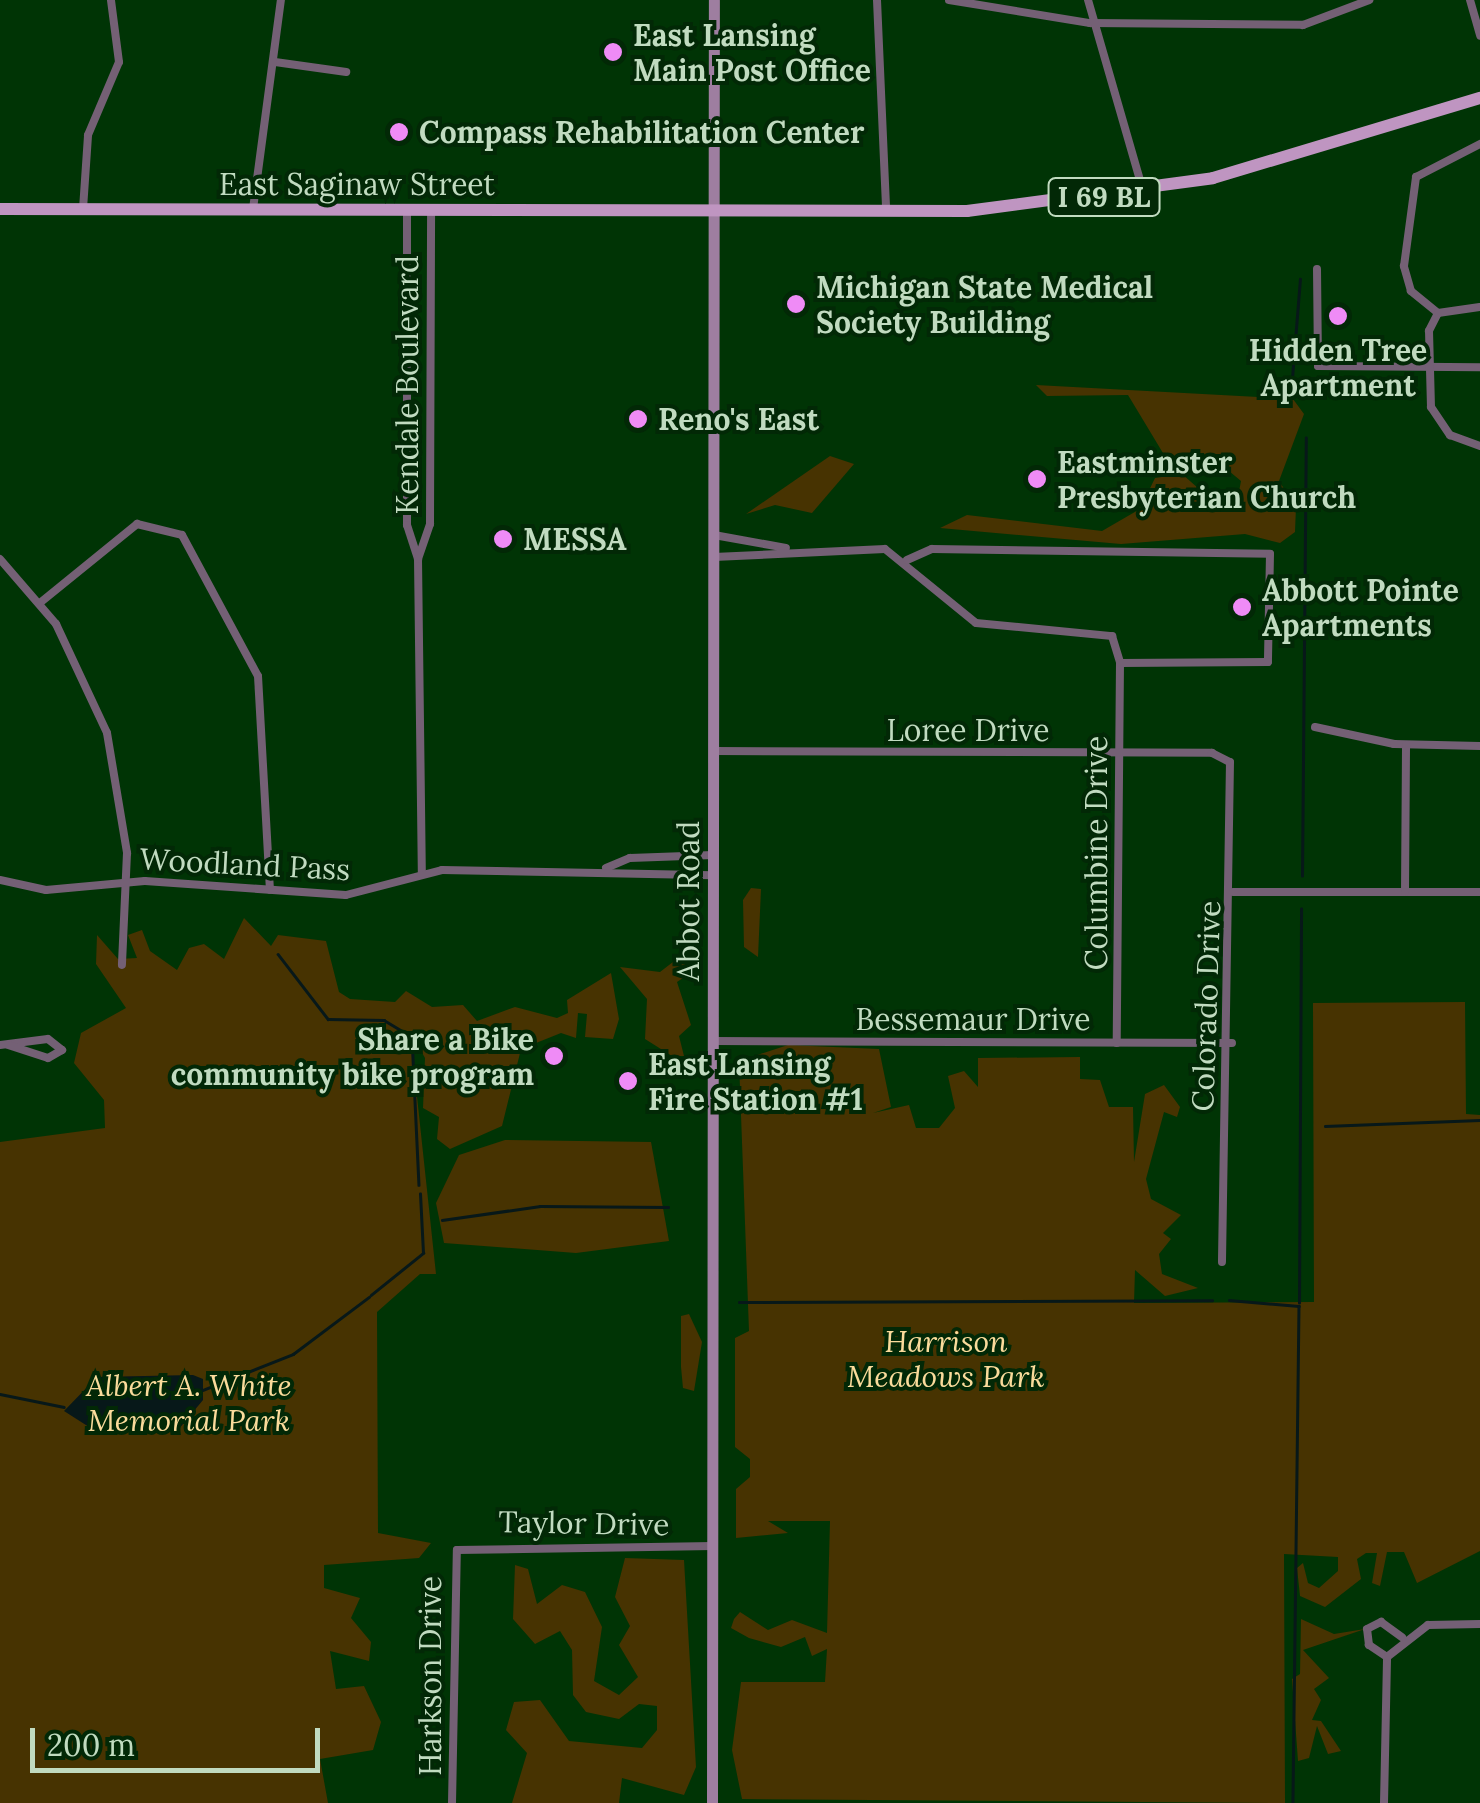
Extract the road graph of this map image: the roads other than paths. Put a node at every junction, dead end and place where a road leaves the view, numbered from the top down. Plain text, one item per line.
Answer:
1 (111, 0) edge
2 (281, 0) edge
3 (714, 0) edge
4 (877, 0) edge
5 (948, 0) edge
6 (1088, 0) edge
7 (1369, 0) edge
8 (1470, 0) edge
9 (1090, 24) junction
10 (1480, 36) edge
11 (275, 62) junction
12 (346, 72) dead end
13 (1480, 98) edge
14 (1480, 144) edge
15 (1143, 191) junction
16 (715, 208) junction
17 (0, 209) edge
18 (83, 209) junction
19 (253, 209) junction
20 (407, 210) junction
21 (431, 210) junction
22 (886, 212) junction
23 (1316, 270) dead end
24 (1480, 307) edge
25 (1438, 313) junction
26 (1429, 366) junction
27 (1480, 367) edge
28 (1480, 446) edge
29 (714, 535) junction
30 (786, 548) junction
31 (714, 557) junction
32 (0, 559) edge
33 (418, 559) junction
34 (907, 560) junction
35 (41, 602) junction
36 (1120, 662) junction
37 (1315, 727) dead end
38 (1406, 746) junction
39 (1480, 746) edge
40 (714, 750) junction
41 (1118, 752) junction
42 (1222, 755) joint
43 (714, 855) junction
44 (606, 868) junction
45 (422, 874) junction
46 (714, 876) junction
47 (0, 880) edge
48 (124, 880) junction
49 (270, 890) junction
50 (1233, 892) junction
51 (1405, 892) junction
52 (1480, 892) edge
53 (122, 965) dead end
54 (713, 1041) junction
55 (1118, 1043) junction
56 (1232, 1043) junction
57 (4, 1045) edge
58 (1222, 1262) dead end
59 (713, 1546) junction
60 (456, 1550) joint
61 (1480, 1624) edge
62 (1398, 1641) junction
63 (1387, 1656) junction
64 (452, 1803) edge
65 (712, 1803) edge
66 (1384, 1803) edge

1 - 18 street
2 - 11 street
3 - 16 main road, Abbot Road
4 - 22 street
5 - 9 street
6 - 9 street
7 - 9 street
8 - 10 street
9 - 15 street
11 - 12 street
11 - 19 street
13 - 15 main road, I 69 BL
14 - 25 street
15 - 22 main road, I 69 BL
16 - 21 main road, East Saginaw Street / I 69 BL
16 - 22 main road, I 69 BL
16 - 29 main road, Abbot Road
17 - 18 main road, East Saginaw Street / I 69 BL
18 - 19 main road, East Saginaw Street / I 69 BL
19 - 20 main road, East Saginaw Street / I 69 BL
20 - 21 main road, East Saginaw Street / I 69 BL
20 - 33 street, Kendale Boulevard
21 - 33 street, Kendale Boulevard
23 - 26 street
24 - 25 street
25 - 26 street
26 - 27 street
26 - 28 street
29 - 30 street
29 - 31 main road, Abbot Road
30 - 31 street
30 - 34 street
31 - 40 main road, Abbot Road
32 - 35 street
33 - 45 street, Kendale Boulevard
34 - 36 street
34 - 36 street
35 - 48 street
35 - 49 street
36 - 41 street, Columbine Drive
37 - 38 street
38 - 39 street
38 - 51 street
40 - 41 street, Loree Drive
40 - 43 main road, Abbot Road
41 - 42 street, Loree Drive
41 - 55 street, Columbine Drive
42 - 50 street, Colorado Drive
43 - 44 street, Woodland Pass
43 - 46 main road, Abbot Road
44 - 45 street, Woodland Pass
44 - 46 street, Woodland Pass
45 - 49 street, Woodland Pass
46 - 54 main road, Abbot Road
47 - 48 street, Woodland Pass
48 - 49 street, Woodland Pass
48 - 53 street
50 - 51 street
50 - 56 street, Colorado Drive
51 - 52 street
54 - 55 street, Bessemaur Drive
54 - 59 main road, Abbot Road
55 - 56 street, Bessemaur Drive
56 - 58 street, Colorado Drive
57 - 57 street
59 - 60 street, Taylor Drive
59 - 65 main road, Abbot Road
60 - 64 street, Harkson Drive
61 - 62 street
62 - 63 street
62 - 63 street
63 - 66 street

